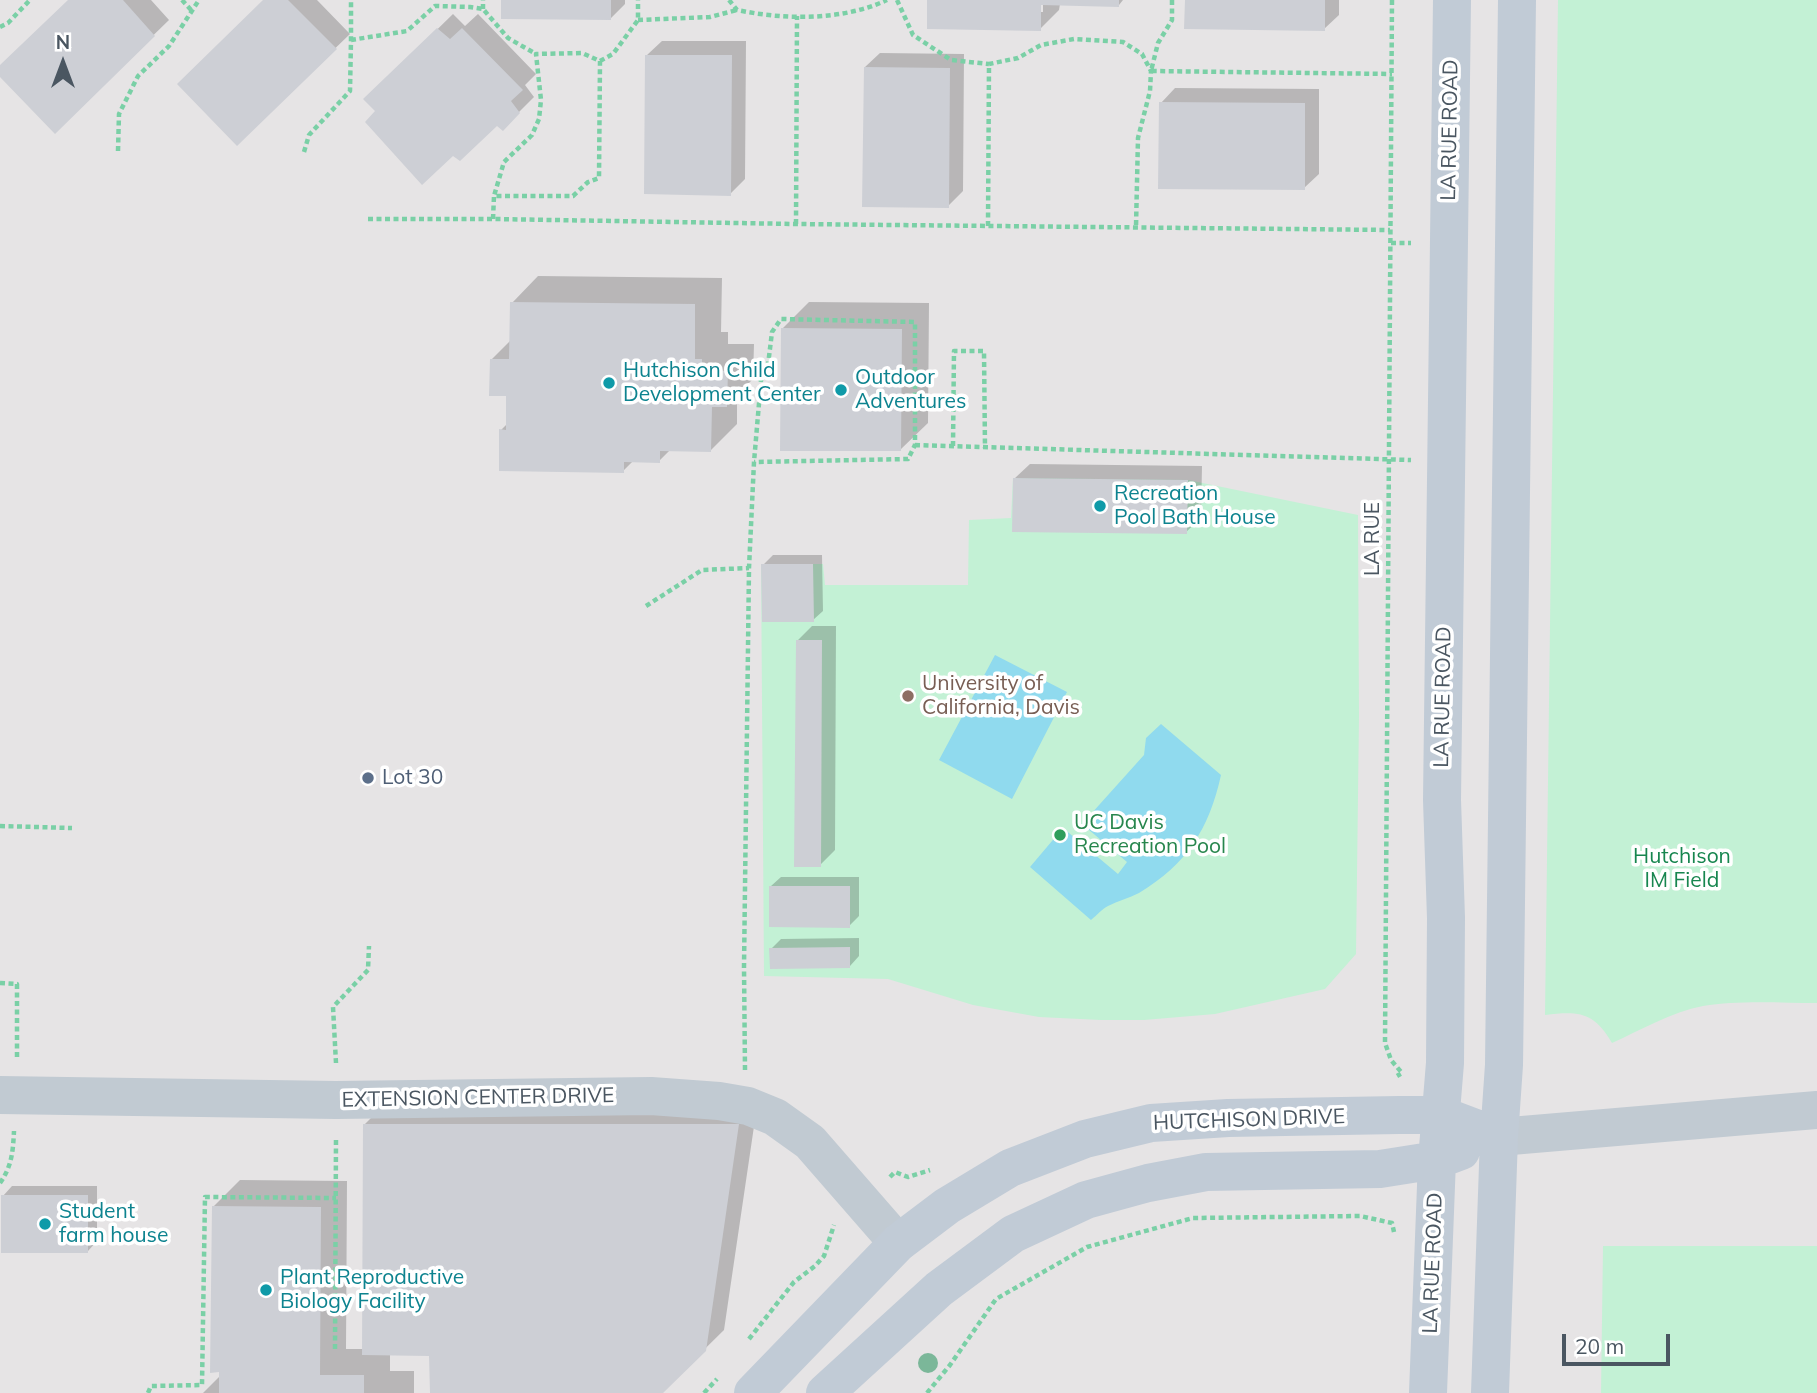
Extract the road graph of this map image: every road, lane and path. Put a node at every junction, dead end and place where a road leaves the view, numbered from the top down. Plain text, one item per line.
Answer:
1 (30, 0) edge
2 (182, 0) edge
3 (199, 0) edge
4 (351, 0) edge
5 (483, 0) edge
6 (638, 0) edge
7 (729, 0) edge
8 (887, 0) edge
9 (897, 0) edge
10 (1172, 0) edge
11 (1392, 0) edge
12 (1452, 0) edge
13 (1517, 0) edge
14 (483, 9) junction
15 (737, 10) junction
16 (192, 11) junction
17 (797, 16) junction
18 (638, 20) junction
19 (0, 27) edge
20 (351, 40) junction
21 (536, 54) junction
22 (600, 61) junction
23 (989, 64) junction
24 (1151, 71) junction
25 (1392, 74) junction
26 (118, 151) dead end
27 (304, 152) dead end
28 (494, 195) junction
29 (369, 219) dead end
30 (493, 219) junction
31 (796, 224) junction
32 (988, 226) junction
33 (1136, 227) junction
34 (1390, 230) junction
35 (1391, 243) junction
36 (1418, 243) dead end
37 (915, 444) junction
38 (953, 446) junction
39 (985, 448) junction
40 (1390, 460) junction
41 (1416, 460) dead end
42 (754, 462) junction
43 (749, 568) junction
44 (646, 606) dead end
45 (0, 826) edge
46 (72, 828) dead end
47 (369, 946) dead end
48 (0, 983) edge
49 (336, 1069) dead end
50 (1402, 1073) dead end
51 (746, 1077) dead end
52 (10, 1095) edge
53 (1817, 1110) edge
54 (1441, 1115) junction
55 (336, 1133) dead end
56 (1499, 1137) junction
57 (1437, 1160) junction
58 (0, 1183) edge
59 (336, 1198) junction
60 (1392, 1223) dead end
61 (834, 1224) dead end
62 (898, 1244) junction
63 (747, 1341) dead end
64 (335, 1349) dead end
65 (738, 1382) edge
66 (148, 1393) edge
67 (704, 1393) edge
68 (825, 1393) edge
69 (927, 1393) edge
70 (1428, 1393) edge
71 (1490, 1393) edge

1 - 19 path
2 - 16 path
3 - 16 path
4 - 20 path
5 - 14 path
6 - 18 path
7 - 15 path
8 - 17 path
9 - 23 path
10 - 24 path
11 - 25 path, LA RUE
12 - 54 main road, LA RUE ROAD
13 - 56 main road
14 - 20 path
14 - 21 path
15 - 17 path
15 - 18 path
16 - 26 path
17 - 31 path
18 - 22 path
20 - 27 path
21 - 22 path
21 - 28 path
22 - 28 path
23 - 24 path
23 - 32 path
24 - 25 path
24 - 33 path
25 - 34 path, LA RUE
28 - 30 path
29 - 30 path
30 - 31 path
31 - 32 path
32 - 33 path
33 - 34 path
34 - 35 path, LA RUE
35 - 36 path
35 - 40 path, LA RUE
37 - 38 path
37 - 42 path
37 - 42 path
38 - 39 path
38 - 39 path
39 - 40 path
40 - 41 path
40 - 50 path, LA RUE
42 - 43 path
43 - 44 path
43 - 51 path
45 - 46 path
47 - 49 path
48 - 52 path
52 - 58 path
52 - 62 street, EXTENSION CENTER DRIVE
53 - 56 street, HUTCHISON DRIVE
54 - 56 main road, HUTCHISON DRIVE
54 - 57 main road, LA RUE ROAD
54 - 62 main road, HUTCHISON DRIVE
55 - 59 path
56 - 57 main road, HUTCHISON DRIVE
56 - 71 main road
57 - 68 main road, HUTCHISON DRIVE
57 - 70 main road, LA RUE ROAD
59 - 64 path
59 - 66 path
60 - 69 path
61 - 63 path
62 - 65 main road, HUTCHISON DRIVE
65 - 67 path

